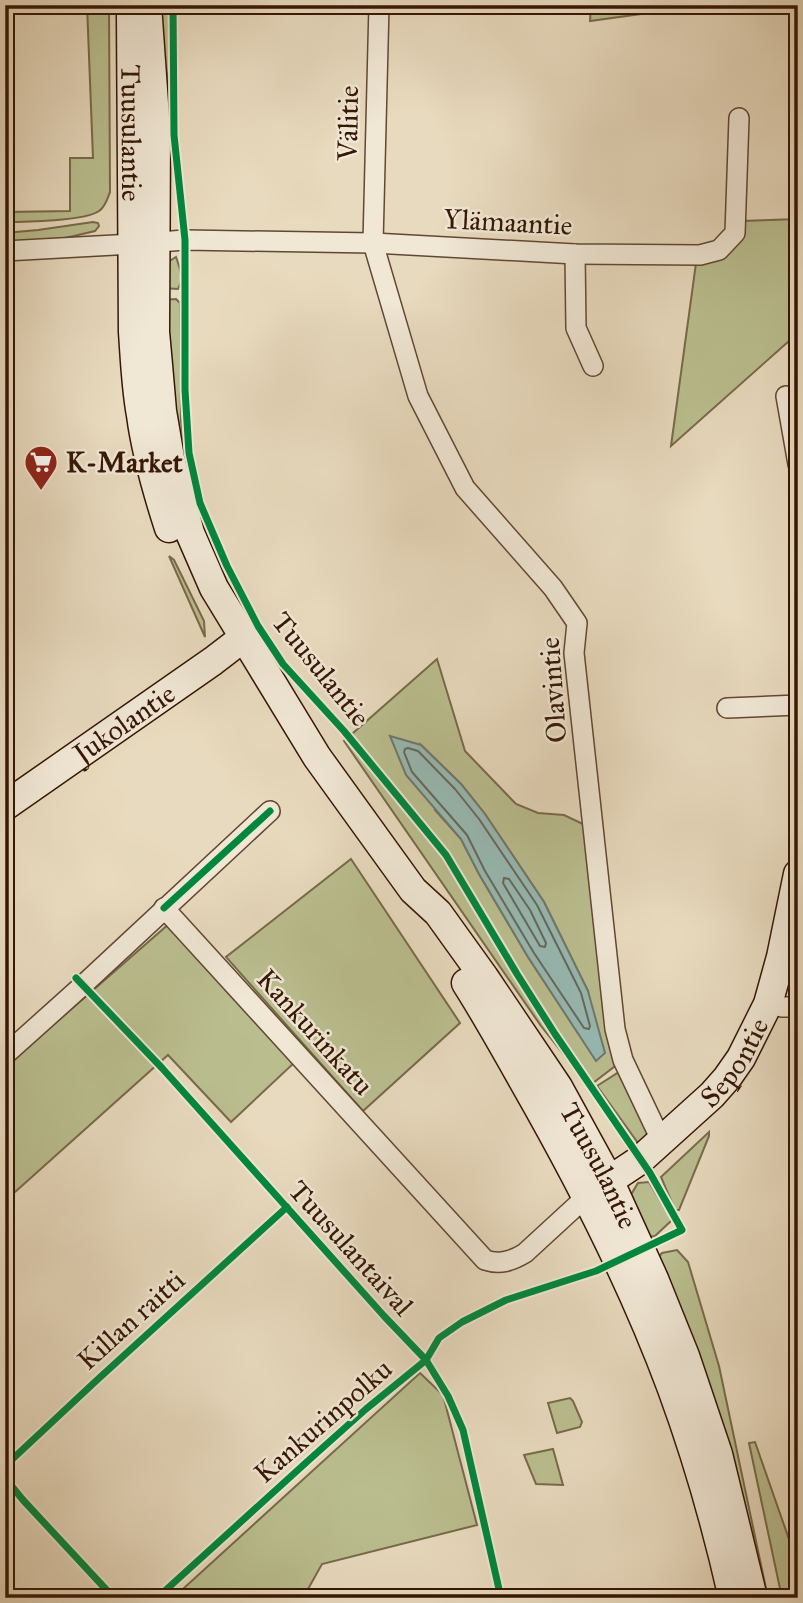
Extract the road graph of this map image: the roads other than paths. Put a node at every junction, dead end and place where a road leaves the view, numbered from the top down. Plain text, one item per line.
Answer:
1 (131, 5) edge
2 (147, 5) edge
3 (379, 5) edge
4 (739, 118) dead end
5 (145, 243) junction
6 (373, 243) junction
7 (5, 251) edge
8 (575, 254) junction
9 (593, 366) dead end
10 (786, 396) dead end
11 (798, 464) edge
12 (236, 644) junction
13 (798, 705) edge
14 (727, 708) dead end
15 (5, 806) edge
16 (270, 811) dead end
17 (798, 874) edge
18 (164, 908) junction
19 (768, 1004) junction
20 (798, 1007) edge
21 (5, 1055) edge
22 (662, 1139) junction
23 (598, 1188) junction
24 (733, 1598) edge
25 (753, 1598) edge

1 - 5 main road, Tuusulantie
2 - 5 main road, Tuusulantie
3 - 6 street, Välitie
4 - 8 street, Ylämaantie
5 - 6 street, Ylämaantie
5 - 7 street, Ylämaantie
5 - 12 main road, Tuusulantie
6 - 8 street, Ylämaantie
6 - 22 street, Olavintie
8 - 9 street
10 - 11 street
12 - 15 main road, Jukolantie
12 - 23 main road, Tuusulantie
13 - 14 street
16 - 18 street
17 - 19 main road, Sepontie
18 - 21 street
18 - 23 street, Kankurinkatu
19 - 20 street
19 - 22 main road, Sepontie
22 - 23 main road, Sepontie
23 - 24 main road, Tuusulantie
23 - 25 main road, Tuusulantie

